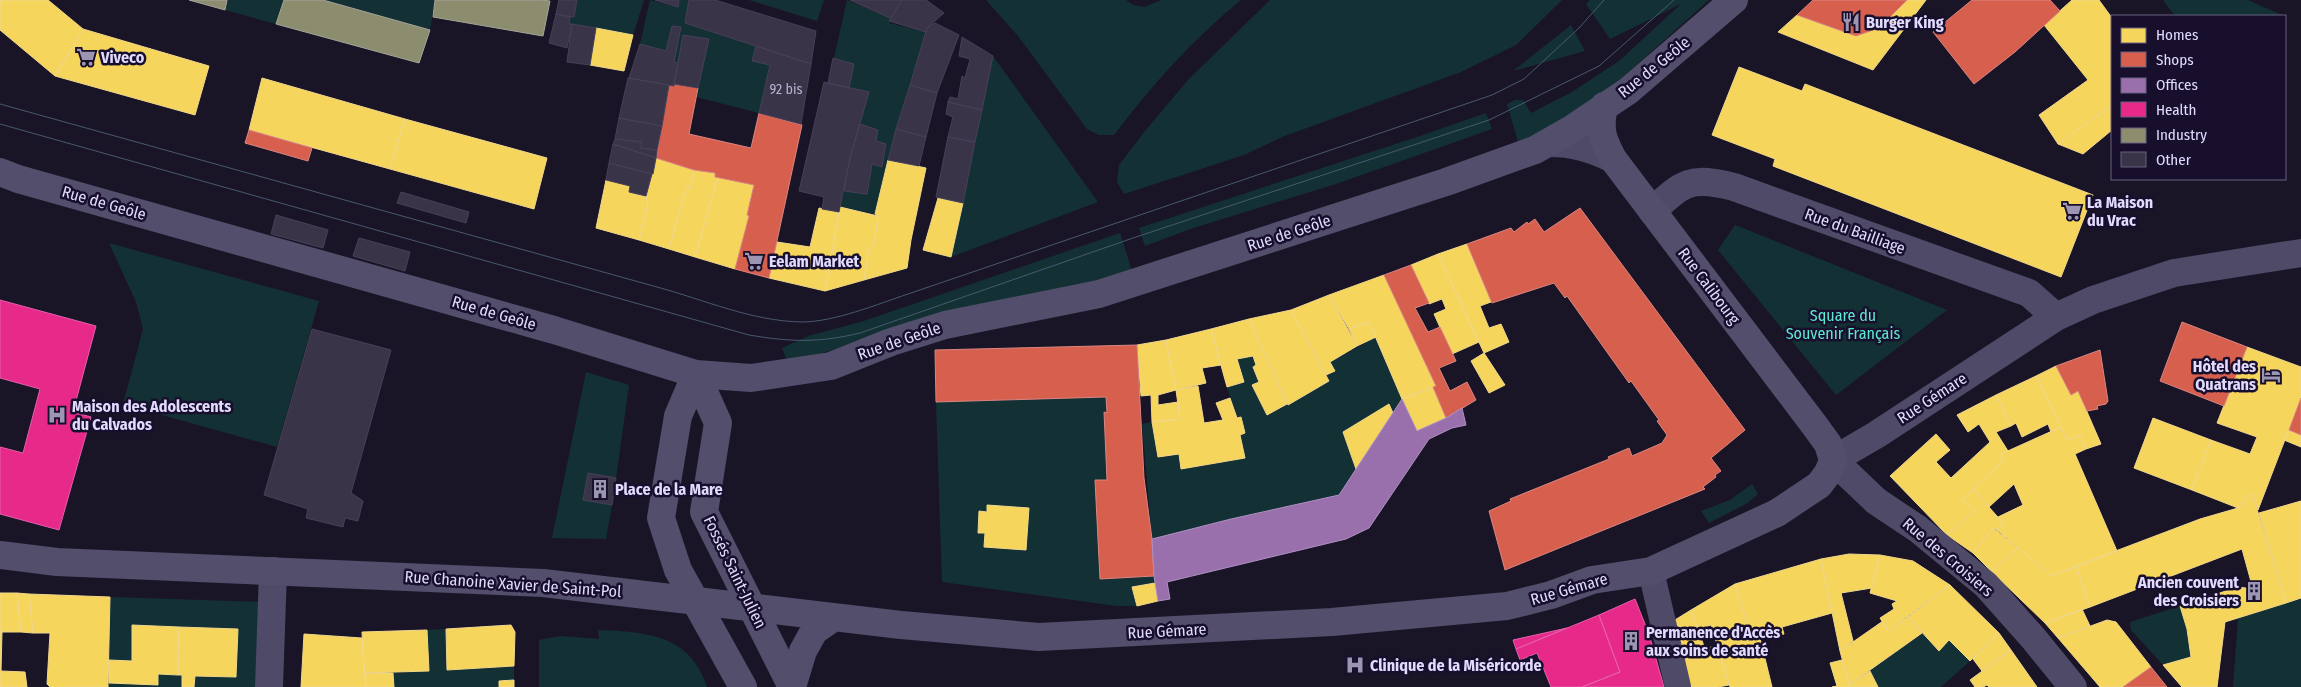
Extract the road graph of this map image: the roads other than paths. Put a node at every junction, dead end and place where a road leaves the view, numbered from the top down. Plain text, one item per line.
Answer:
1 (1734, 0) edge
2 (1604, 106) junction
3 (1548, 143) junction
4 (1613, 159) junction
5 (6, 178) edge
6 (1652, 211) junction
7 (2301, 253) edge
8 (2056, 317) junction
9 (696, 374) junction
10 (1833, 460) junction
11 (0, 554) edge
12 (273, 571) junction
13 (1651, 571) junction
14 (696, 600) junction
15 (752, 606) junction
16 (834, 617) junction
17 (269, 687) edge
18 (743, 687) edge
19 (792, 687) edge
20 (1678, 687) edge
21 (2073, 687) edge

1 - 2 main road, Rue de Geôle
2 - 3 main road, Rue de Geôle
2 - 4 main road, Rue Calibourg
3 - 4 street
3 - 9 main road, Rue de Geôle
4 - 6 main road, Rue Calibourg
5 - 9 main road, Rue de Geôle
6 - 8 street, Rue du Bailliage
6 - 10 main road, Rue Calibourg
7 - 8 street, Rue Gémare
8 - 10 street, Rue Gémare
9 - 14 main road
9 - 15 main road, Fossés Saint-Julien
10 - 13 main road, Rue Gémare
10 - 21 street, Rue des Croisiers
11 - 12 main road, Rue Chanoine Xavier de Saint-Pol
12 - 14 main road, Rue Chanoine Xavier de Saint-Pol
12 - 17 street
13 - 16 main road, Rue Gémare
13 - 20 street
14 - 15 main road, Rue Chanoine Xavier de Saint-Pol
14 - 18 main road
15 - 16 main road, Rue Gémare
15 - 19 main road, Fossés Saint-Julien
16 - 19 main road

